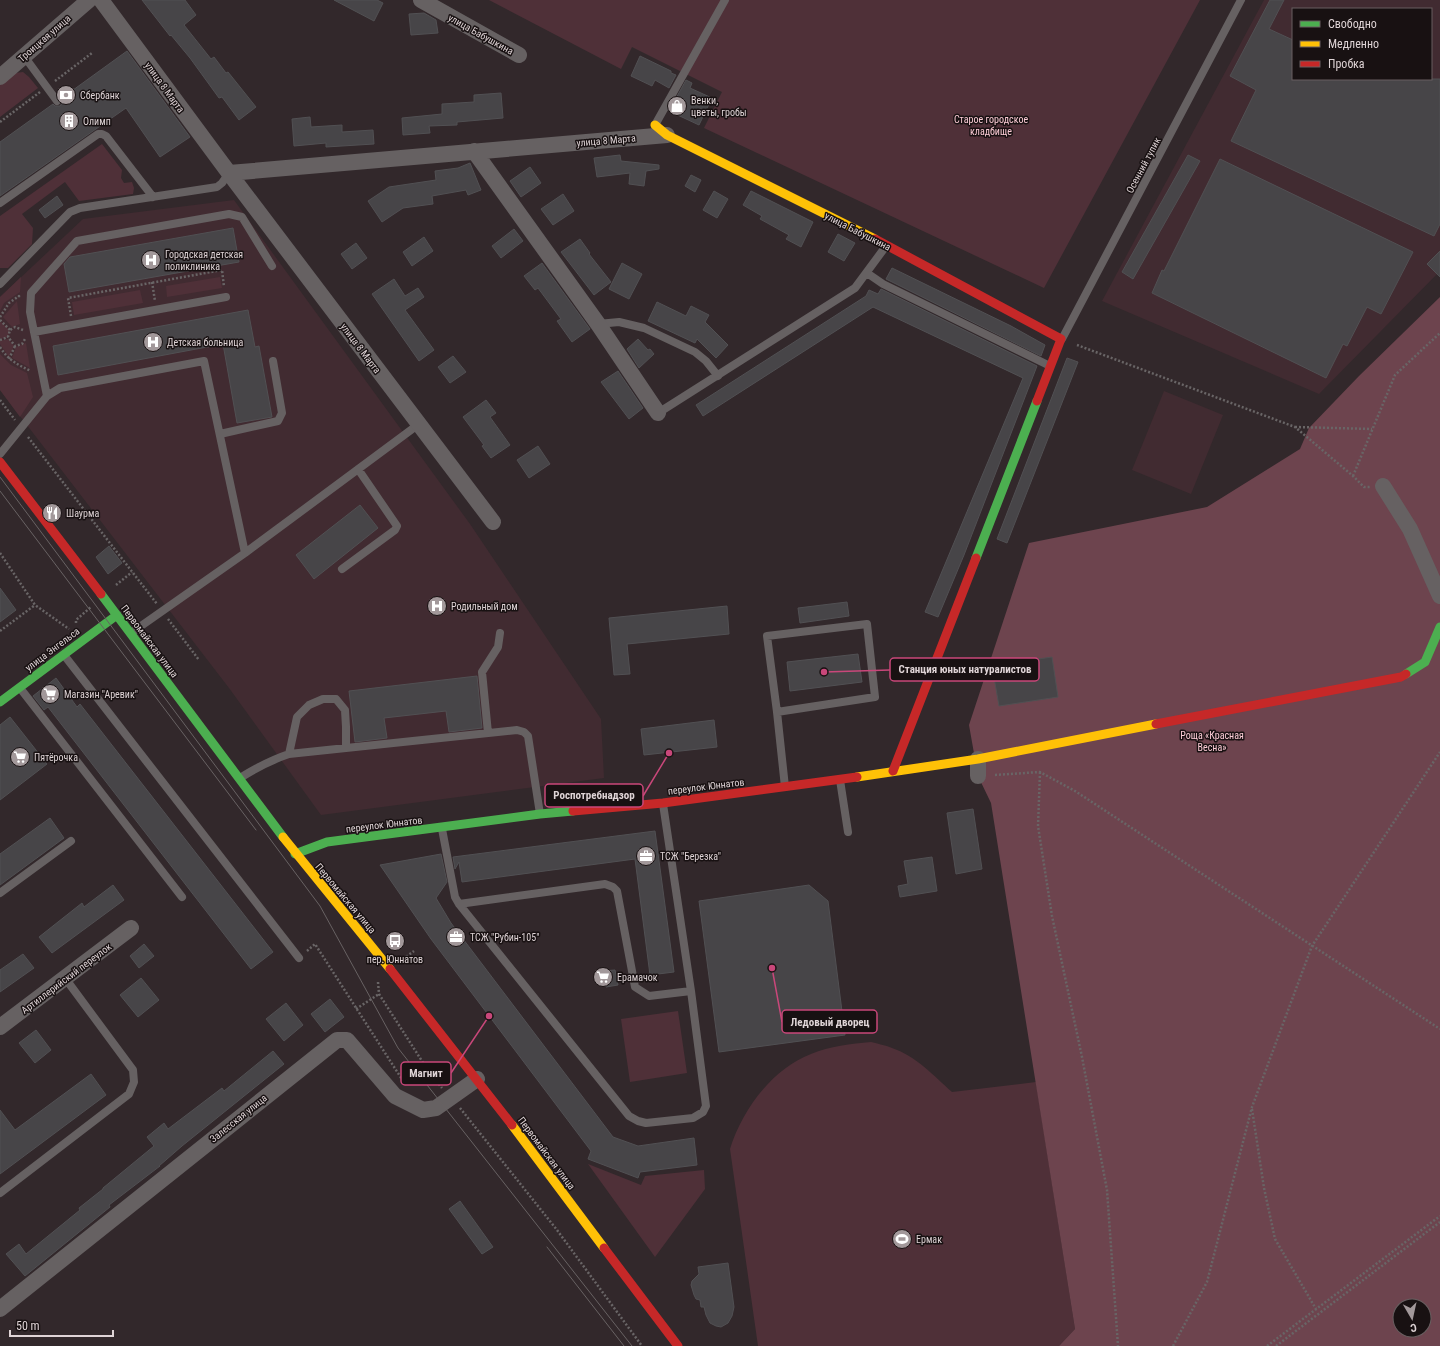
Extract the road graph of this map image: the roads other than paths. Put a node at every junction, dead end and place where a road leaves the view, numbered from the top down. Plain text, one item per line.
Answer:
1 (89, 0) edge
2 (101, 0) edge
3 (421, 0) edge
4 (725, 0) edge
5 (1241, 0) edge
6 (520, 55) dead end
7 (24, 56) junction
8 (0, 77) edge
9 (57, 101) dead end
10 (655, 124) joint
11 (667, 135) junction
12 (474, 151) junction
13 (229, 173) junction
14 (153, 197) junction
15 (0, 203) edge
16 (887, 245) junction
17 (272, 266) dead end
18 (867, 273) junction
19 (1, 282) edge
20 (226, 297) road end
21 (598, 324) junction
22 (29, 332) junction
23 (1061, 339) junction
24 (273, 361) dead end
25 (1051, 366) junction
26 (718, 376) junction
27 (47, 396) junction
28 (658, 413) joint
29 (419, 424) junction
30 (220, 434) junction
31 (0, 454) edge
32 (0, 462) edge
33 (358, 469) junction
34 (1383, 486) dead end
35 (493, 522) dead end
36 (245, 553) junction
37 (342, 569) dead end
38 (1440, 596) edge
39 (117, 615) junction
40 (1440, 627) edge
41 (131, 632) junction
42 (500, 633) dead end
43 (64, 654) junction
44 (19, 687) junction
45 (0, 702) edge
46 (777, 712) junction
47 (488, 733) junction
48 (346, 748) junction
49 (289, 754) junction
50 (978, 759) junction
51 (893, 771) junction
52 (978, 776) road end
53 (240, 779) junction
54 (840, 780) junction
55 (785, 787) junction
56 (663, 803) junction
57 (540, 814) junction
58 (442, 827) junction
59 (848, 832) dead end
60 (71, 841) dead end
61 (295, 854) junction
62 (0, 894) edge
63 (182, 897) dead end
64 (459, 904) junction
65 (131, 928) dead end
66 (299, 958) road end
67 (65, 978) junction
68 (691, 991) junction
69 (0, 1027) edge
70 (478, 1079) junction
71 (0, 1193) edge
72 (0, 1308) edge
73 (678, 1346) edge

1 - 7 street, Троицкая улица
2 - 13 street, улица 8 Марта
3 - 6 street, улица Бабушкина
4 - 10 lane
5 - 23 lane, Осенний тупик
7 - 8 street, Троицкая улица
7 - 9 lane
10 - 11 street, улица Бабушкина
11 - 12 street, улица 8 Марта
11 - 16 street, улица Бабушкина
12 - 13 street, улица 8 Марта
12 - 21 street
13 - 14 lane
13 - 29 street, улица 8 Марта
14 - 15 lane
14 - 19 lane
16 - 18 lane
16 - 23 street, улица Бабушкина
17 - 22 lane
18 - 25 lane
18 - 26 lane
20 - 22 lane
21 - 26 lane
21 - 28 street
22 - 27 lane
23 - 25 street
24 - 30 lane
25 - 51 street
26 - 28 lane
27 - 30 lane
27 - 31 lane
29 - 33 lane
29 - 35 street, улица 8 Марта
30 - 36 lane
32 - 39 street, Первомайская улица
33 - 36 lane
33 - 37 lane
34 - 38 street
36 - 41 lane
39 - 41 street, Первомайская улица
39 - 43 street, улица Энгельса
40 - 50 street, переулок Юннатов
41 - 53 street, Первомайская улица
42 - 47 lane
43 - 44 street, улица Энгельса
43 - 66 lane
44 - 45 street, улица Энгельса
44 - 63 lane
46 - 46 lane
46 - 55 lane
47 - 48 lane
47 - 57 lane
48 - 49 lane
48 - 49 lane
49 - 53 lane
50 - 51 street, переулок Юннатов
50 - 52 street
51 - 54 street, переулок Юннатов
53 - 61 street, Первомайская улица
54 - 55 street, переулок Юннатов
54 - 59 lane
55 - 56 street, переулок Юннатов
56 - 57 street, переулок Юннатов
56 - 68 lane
57 - 58 street, переулок Юннатов
58 - 61 street, переулок Юннатов
58 - 64 lane
60 - 62 lane
61 - 70 street, Первомайская улица
64 - 68 lane
64 - 68 lane
65 - 67 street, Артиллерийский переулок
67 - 69 street, Артиллерийский переулок
67 - 71 lane
70 - 72 street, Залесская улица
70 - 73 street, Первомайская улица

